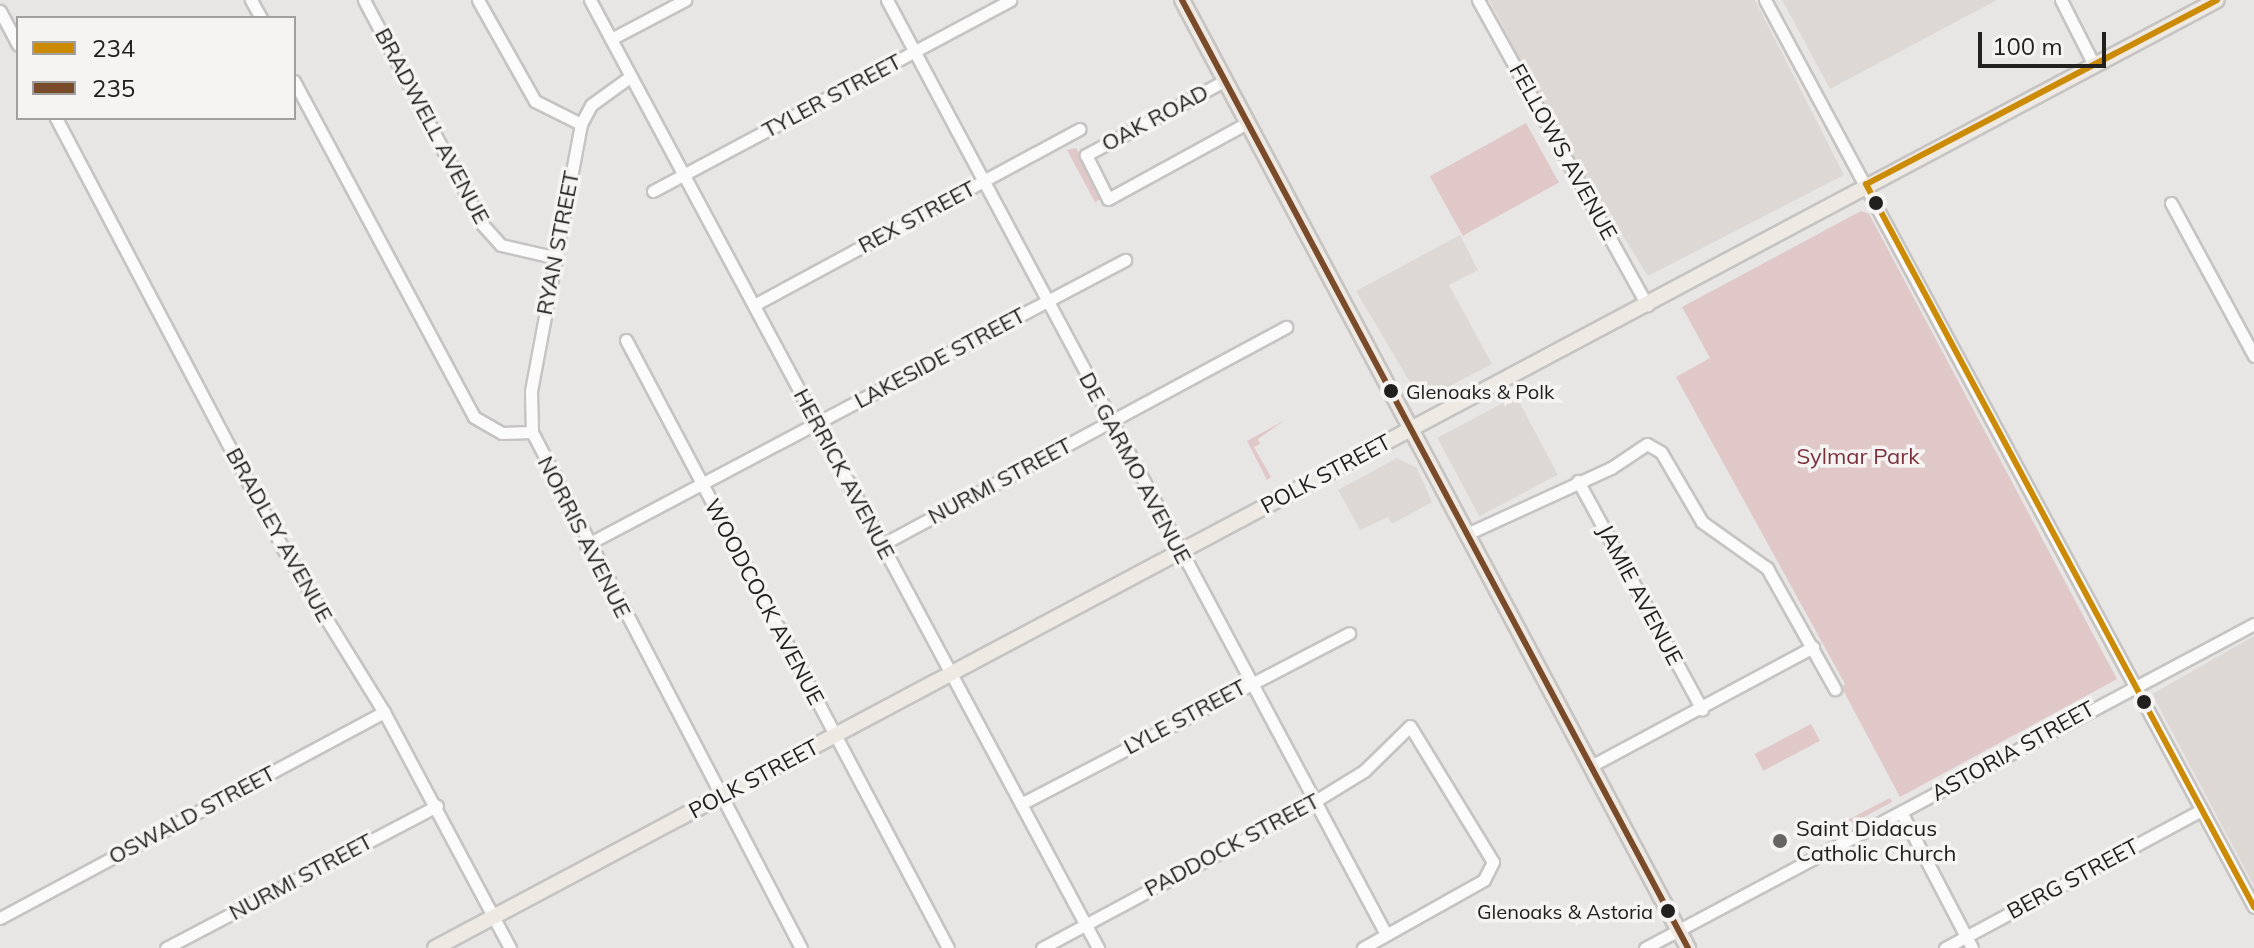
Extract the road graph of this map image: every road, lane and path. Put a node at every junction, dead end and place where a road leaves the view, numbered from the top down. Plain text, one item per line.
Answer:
1 (364, 0) edge
2 (478, 0) edge
3 (590, 0) edge
4 (685, 0) edge
5 (887, 0) edge
6 (1010, 0) edge
7 (1182, 0) edge
8 (1478, 0) edge
9 (1765, 0) edge
10 (2061, 0) edge
11 (2217, 0) edge
12 (0, 11) edge
13 (611, 39) junction
14 (16, 41) edge
15 (914, 51) junction
16 (2094, 65) junction
17 (631, 76) junction
18 (1224, 81) junction
19 (296, 85) edge
20 (57, 120) edge
21 (1247, 123) junction
22 (581, 124) junction
23 (1079, 129) dead end
24 (683, 175) junction
25 (986, 179) junction
26 (1866, 184) junction
27 (653, 191) dead end
28 (2171, 203) dead end
29 (553, 257) junction
30 (1125, 260) dead end
31 (1046, 301) junction
32 (754, 305) junction
33 (1647, 305) junction
34 (1286, 327) dead end
35 (626, 340) dead end
36 (2254, 356) edge
37 (1109, 422) junction
38 (817, 423) junction
39 (1412, 430) junction
40 (532, 432) junction
41 (1578, 481) junction
42 (702, 487) junction
43 (1469, 533) junction
44 (883, 544) junction
45 (586, 545) junction
46 (1180, 551) junction
47 (2254, 624) edge
48 (1349, 633) dead end
49 (1813, 647) junction
50 (951, 675) junction
51 (1249, 683) junction
52 (2133, 685) junction
53 (1835, 689) dead end
54 (1702, 709) junction
55 (384, 712) junction
56 (836, 736) junction
57 (1591, 766) junction
58 (723, 795) junction
59 (1312, 803) junction
60 (1021, 804) junction
61 (437, 806) junction
62 (2201, 810) junction
63 (1901, 812) junction
64 (2254, 907) edge
65 (494, 917) junction
66 (0, 918) edge
67 (1085, 924) junction
68 (1679, 930) junction
69 (1386, 934) junction
70 (1969, 942) edge
71 (166, 948) edge
72 (435, 948) edge
73 (510, 948) edge
74 (801, 948) edge
75 (948, 948) edge
76 (1042, 948) edge
77 (1098, 948) edge
78 (1363, 948) edge
79 (1645, 948) edge
80 (1688, 948) edge
81 (1945, 948) edge

1 - 29 street, BRADWELL AVENUE
2 - 22 street
3 - 13 street, HERRICK AVENUE
4 - 13 street
5 - 15 street, DE GARMO AVENUE
6 - 15 street, TYLER STREET
7 - 18 main road
8 - 33 street, FELLOWS AVENUE
9 - 26 street
10 - 16 street
11 - 16 main road, POLK STREET
12 - 14 street
13 - 17 street, HERRICK AVENUE
15 - 24 street, TYLER STREET
15 - 25 street, DE GARMO AVENUE
16 - 26 main road, POLK STREET
17 - 22 street, RYAN STREET
17 - 24 street, HERRICK AVENUE
18 - 21 main road
18 - 21 street, OAK ROAD
19 - 40 street, NORRIS AVENUE
20 - 55 street, BRADLEY AVENUE
21 - 39 main road
22 - 29 street, RYAN STREET
23 - 25 street, REX STREET
24 - 27 street, TYLER STREET
24 - 32 street, HERRICK AVENUE
25 - 31 street, DE GARMO AVENUE
25 - 32 street, REX STREET
26 - 33 main road, POLK STREET
26 - 52 street
28 - 36 street
29 - 40 street, RYAN STREET
30 - 31 street, LAKESIDE STREET
31 - 37 street, DE GARMO AVENUE
31 - 38 street, LAKESIDE STREET
32 - 38 street, HERRICK AVENUE
33 - 39 main road, POLK STREET
34 - 37 street, NURMI STREET
35 - 42 street, WOODCOCK AVENUE
37 - 44 street, NURMI STREET
37 - 46 street, DE GARMO AVENUE
38 - 42 street, LAKESIDE STREET
38 - 44 street, HERRICK AVENUE
39 - 43 main road
39 - 46 main road, POLK STREET
40 - 45 street, NORRIS AVENUE
41 - 43 street
41 - 49 street
41 - 54 street, JAMIE AVENUE
42 - 45 street, LAKESIDE STREET
42 - 56 street, WOODCOCK AVENUE
43 - 57 main road
44 - 50 street, HERRICK AVENUE
45 - 58 street, NORRIS AVENUE
46 - 50 main road, POLK STREET
46 - 51 street, DE GARMO AVENUE
47 - 52 street, ASTORIA STREET
48 - 51 street, LYLE STREET
49 - 53 street
49 - 54 street
50 - 56 main road, POLK STREET
50 - 60 street, HERRICK AVENUE
51 - 59 street, DE GARMO AVENUE
51 - 60 street, LYLE STREET
52 - 62 street
52 - 63 street, ASTORIA STREET
54 - 57 street
55 - 61 street, BRADLEY AVENUE
55 - 66 street, OSWALD STREET
56 - 58 main road, POLK STREET
56 - 75 street, WOODCOCK AVENUE
57 - 68 main road
58 - 65 main road, POLK STREET
58 - 74 street, NORRIS AVENUE
59 - 67 street, PADDOCK STREET
59 - 69 street, DE GARMO AVENUE
59 - 69 street, PADDOCK STREET
60 - 67 street, HERRICK AVENUE
61 - 65 street, BRADLEY AVENUE
61 - 71 street, NURMI STREET
62 - 64 street
62 - 70 street, BERG STREET
63 - 68 street, ASTORIA STREET
63 - 70 street
65 - 72 main road, POLK STREET
65 - 73 street, BRADLEY AVENUE
67 - 76 street, PADDOCK STREET
67 - 77 street, HERRICK AVENUE
68 - 79 street, ASTORIA STREET
68 - 80 main road
69 - 78 street
70 - 81 street, BERG STREET

